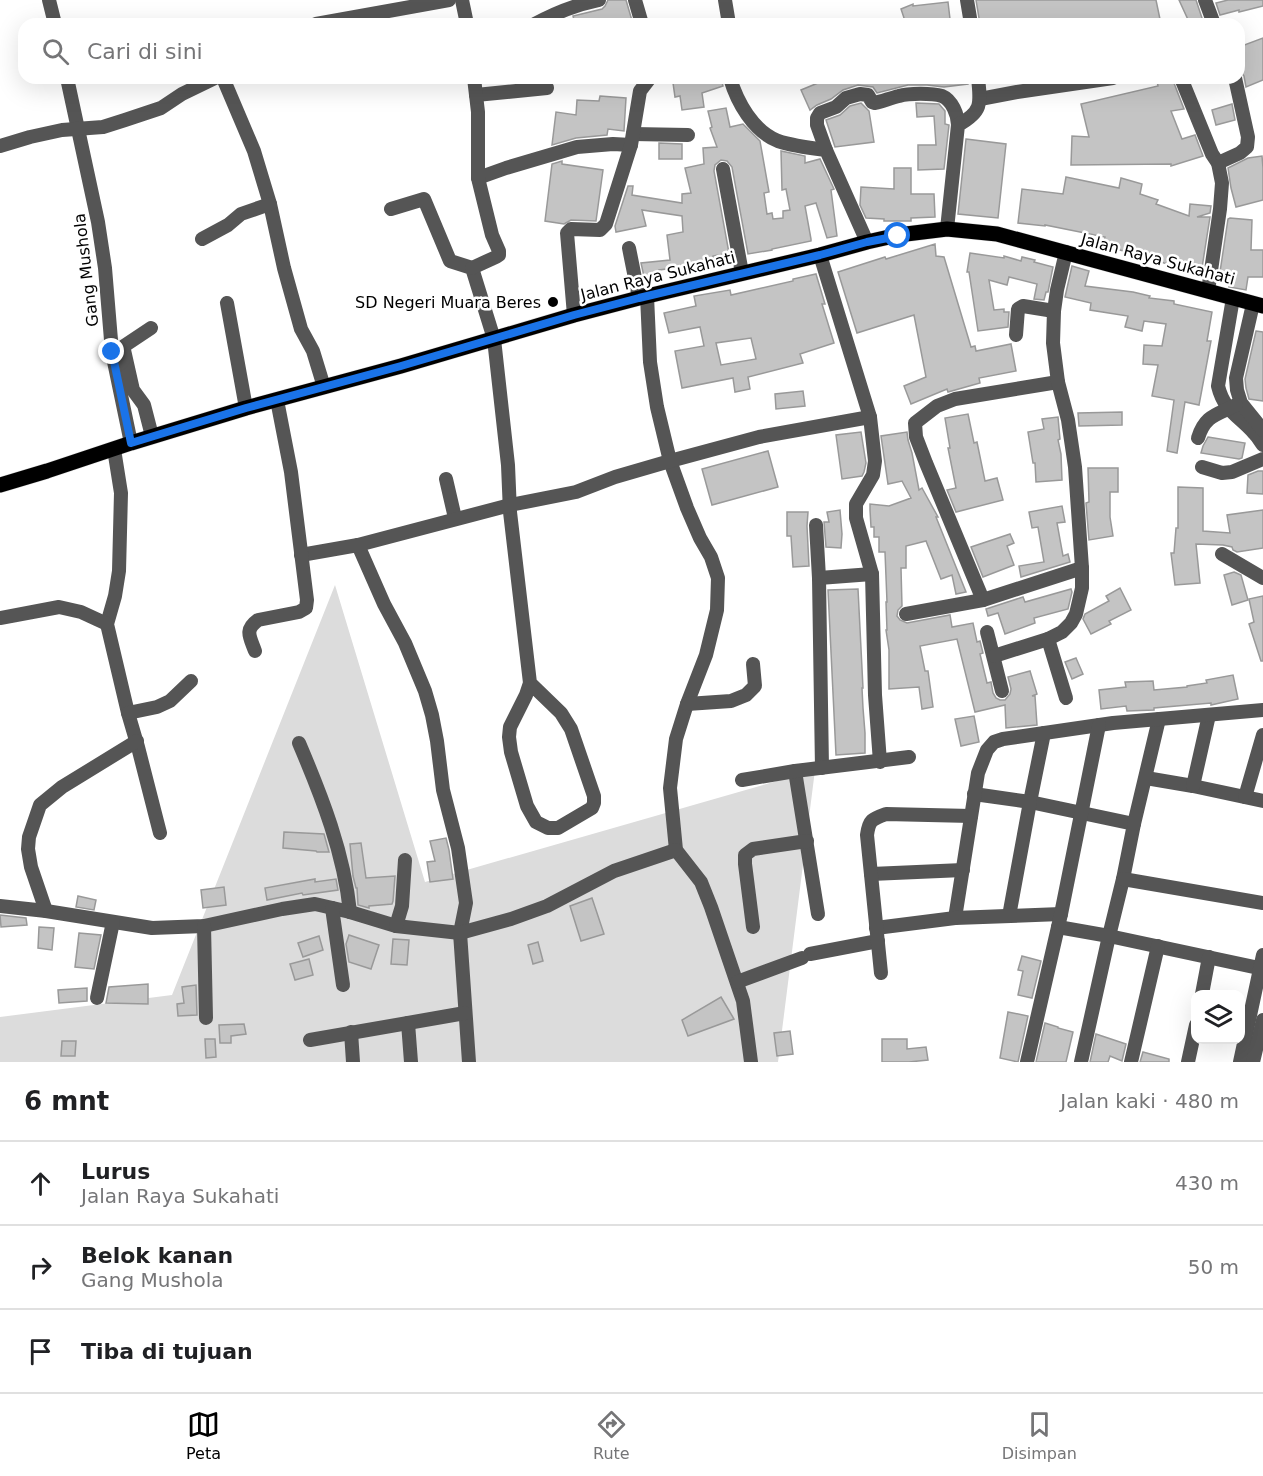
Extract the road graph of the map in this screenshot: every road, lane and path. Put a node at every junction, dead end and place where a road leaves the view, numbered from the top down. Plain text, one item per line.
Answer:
1 (49, 0) edge
2 (449, 0) edge
3 (462, 0) edge
4 (599, 0) edge
5 (635, 0) edge
6 (725, 0) edge
7 (967, 0) edge
8 (1205, 0) edge
9 (54, 18) edge
10 (349, 18) edge
11 (466, 18) edge
12 (547, 18) edge
13 (640, 18) edge
14 (728, 18) edge
15 (970, 18) edge
16 (1212, 18) edge
17 (69, 84) edge
18 (203, 84) edge
19 (226, 84) edge
20 (475, 84) edge
21 (646, 84) edge
22 (732, 84) edge
23 (979, 84) edge
24 (1072, 84) edge
25 (1183, 84) edge
26 (1236, 84) edge
27 (547, 88) dead end
28 (476, 94) junction
29 (980, 99) junction
30 (958, 125) junction
31 (80, 129) junction
32 (688, 135) dead end
33 (632, 139) junction
34 (0, 146) edge
35 (826, 150) junction
36 (1218, 163) junction
37 (723, 170) dead end
38 (478, 177) junction
39 (270, 204) junction
40 (391, 209) dead end
41 (947, 229) junction
42 (202, 239) dead end
43 (867, 242) junction
44 (629, 248) dead end
45 (1066, 252) junction
46 (820, 255) junction
47 (472, 268) junction
48 (742, 273) junction
49 (1208, 291) junction
50 (643, 297) junction
51 (1233, 298) junction
52 (228, 303) dead end
53 (1258, 305) edge
54 (1054, 310) junction
55 (574, 315) junction
56 (151, 328) dead end
57 (1016, 335) dead end
58 (494, 339) junction
59 (1058, 382) junction
60 (324, 387) junction
61 (277, 400) junction
62 (1241, 402) junction
63 (246, 408) junction
64 (1228, 409) junction
65 (870, 417) junction
66 (1263, 430) edge
67 (152, 436) junction
68 (1198, 438) dead end
69 (131, 443) junction
70 (1263, 445) edge
71 (114, 449) junction
72 (1263, 459) edge
73 (670, 461) junction
74 (1202, 467) dead end
75 (446, 479) dead end
76 (0, 485) edge
77 (510, 505) junction
78 (455, 518) junction
79 (816, 525) dead end
80 (358, 545) junction
81 (1222, 554) dead end
82 (301, 555) junction
83 (1082, 568) junction
84 (872, 574) junction
85 (819, 578) junction
86 (1263, 578) edge
87 (983, 600) junction
88 (906, 614) dead end
89 (0, 618) edge
90 (107, 624) junction
91 (987, 632) dead end
92 (1048, 639) junction
93 (255, 651) dead end
94 (994, 656) junction
95 (753, 664) dead end
96 (191, 681) dead end
97 (530, 683) junction
98 (1002, 691) dead end
99 (1066, 698) dead end
100 (687, 704) junction
101 (1263, 710) edge
102 (128, 713) junction
103 (1209, 715) junction
104 (1159, 719) junction
105 (1099, 725) junction
106 (1044, 733) junction
107 (1263, 735) edge
108 (137, 741) junction
109 (299, 743) dead end
110 (909, 758) dead end
111 (879, 762) junction
112 (822, 768) junction
113 (795, 771) junction
114 (1146, 778) junction
115 (742, 780) dead end
116 (1193, 786) junction
117 (974, 794) junction
118 (1245, 797) junction
119 (1263, 801) edge
120 (1030, 802) junction
121 (1082, 814) junction
122 (971, 816) junction
123 (1134, 824) junction
124 (159, 833) dead end
125 (807, 841) junction
126 (676, 850) junction
127 (405, 860) dead end
128 (963, 870) junction
129 (871, 874) junction
130 (1123, 879) junction
131 (1263, 903) edge
132 (0, 906) edge
133 (332, 908) junction
134 (46, 911) junction
135 (350, 912) junction
136 (818, 914) dead end
137 (1009, 916) junction
138 (955, 918) junction
139 (1060, 920) junction
140 (113, 922) junction
141 (204, 926) junction
142 (396, 926) junction
143 (753, 927) dead end
144 (460, 933) junction
145 (877, 935) junction
146 (1109, 936) junction
147 (1158, 946) junction
148 (1209, 957) junction
149 (1262, 964) edge
150 (881, 973) dead end
151 (736, 982) junction
152 (343, 985) dead end
153 (1203, 990) edge
154 (98, 998) dead end
155 (465, 1013) junction
156 (206, 1018) dead end
157 (1263, 1020) edge
158 (408, 1023) junction
159 (351, 1032) junction
160 (310, 1040) dead end
161 (1192, 1044) edge
162 (353, 1062) edge
163 (411, 1062) edge
164 (469, 1062) edge
165 (751, 1062) edge
166 (1027, 1062) edge
167 (1082, 1062) edge
168 (1131, 1062) edge
169 (1188, 1062) edge
170 (1240, 1062) edge
171 (1253, 1062) edge

1 - 9 street
2 - 10 street
3 - 11 street
4 - 12 street
5 - 13 street
6 - 14 street
7 - 15 street
8 - 16 street
17 - 31 street, Gang Mushola
18 - 31 street
19 - 39 street
20 - 28 street
21 - 33 street
22 - 35 street
23 - 29 street
24 - 29 street
25 - 36 street
26 - 36 street
27 - 28 street
28 - 38 street
29 - 30 street
30 - 35 street
30 - 41 street
31 - 34 street
31 - 69 street, Gang Mushola
32 - 33 street
33 - 38 street
33 - 55 street
35 - 43 street
36 - 49 street
37 - 48 street
38 - 47 street
39 - 42 street
39 - 60 street
40 - 47 street
41 - 43 main road, Jalan Raya Sukahati
41 - 45 main road, Jalan Raya Sukahati
43 - 46 main road, Jalan Raya Sukahati
44 - 50 street
45 - 49 main road, Jalan Raya Sukahati
45 - 54 street
46 - 48 main road, Jalan Raya Sukahati
46 - 65 street
47 - 58 street
48 - 50 main road, Jalan Raya Sukahati
49 - 51 main road, Jalan Raya Sukahati
50 - 55 main road, Jalan Raya Sukahati
50 - 73 street
51 - 53 main road, Jalan Raya Sukahati
51 - 64 street
52 - 63 street
53 - 62 street
54 - 57 street
54 - 59 street
55 - 58 main road, Jalan Raya Sukahati
56 - 67 street
58 - 60 main road, Jalan Raya Sukahati
58 - 77 street
59 - 83 street
59 - 87 street
60 - 61 main road, Jalan Raya Sukahati
61 - 63 main road, Jalan Raya Sukahati
61 - 82 street
62 - 64 street
62 - 66 street
63 - 67 main road, Jalan Raya Sukahati
64 - 68 street
64 - 70 street
65 - 73 street
65 - 84 street
67 - 69 main road, Jalan Raya Sukahati
69 - 71 main road, Jalan Raya Sukahati
71 - 76 main road, Jalan Raya Sukahati
71 - 90 street
72 - 74 street
73 - 77 street
73 - 100 street
75 - 78 street
77 - 78 street
77 - 97 street
78 - 80 street
79 - 85 street
80 - 82 street
80 - 144 street
81 - 86 street
82 - 93 street
83 - 87 street
83 - 92 street
84 - 85 street
84 - 111 street
85 - 112 street
87 - 88 street
89 - 90 street
90 - 102 street
91 - 94 street
92 - 94 street
92 - 99 street
94 - 98 street
95 - 100 street
96 - 102 street
97 - 97 street
100 - 126 street
101 - 103 street
102 - 108 street
103 - 104 street
103 - 116 street
104 - 105 street
104 - 114 street
105 - 106 street
105 - 121 street
106 - 117 street
106 - 120 street
107 - 118 street
108 - 124 street
108 - 134 street
109 - 135 street
110 - 111 street
111 - 112 street
112 - 113 street
113 - 115 street
113 - 125 street
114 - 116 street
114 - 123 street
116 - 118 street
117 - 120 street
117 - 122 street
118 - 119 street
120 - 121 street
120 - 137 street
121 - 123 street
121 - 139 street
122 - 128 street
122 - 129 street
123 - 130 street
125 - 136 street
125 - 143 street
126 - 144 street
126 - 151 street
127 - 142 street
128 - 129 street
128 - 138 street
129 - 145 street
130 - 131 street
130 - 146 street
132 - 134 street
133 - 135 street
133 - 141 street
133 - 152 street
134 - 140 street
135 - 142 street
137 - 138 street
137 - 139 street
138 - 145 street
139 - 146 street
139 - 166 street
140 - 141 street
140 - 154 street
141 - 156 street
142 - 144 street
144 - 155 street
145 - 150 street
145 - 151 street
146 - 147 street
146 - 167 street
147 - 148 street
147 - 168 street
148 - 149 street
148 - 153 street
149 - 170 street
151 - 165 street
155 - 158 street
155 - 164 street
157 - 171 street
158 - 159 street
158 - 163 street
159 - 160 street
159 - 162 street
161 - 169 street

